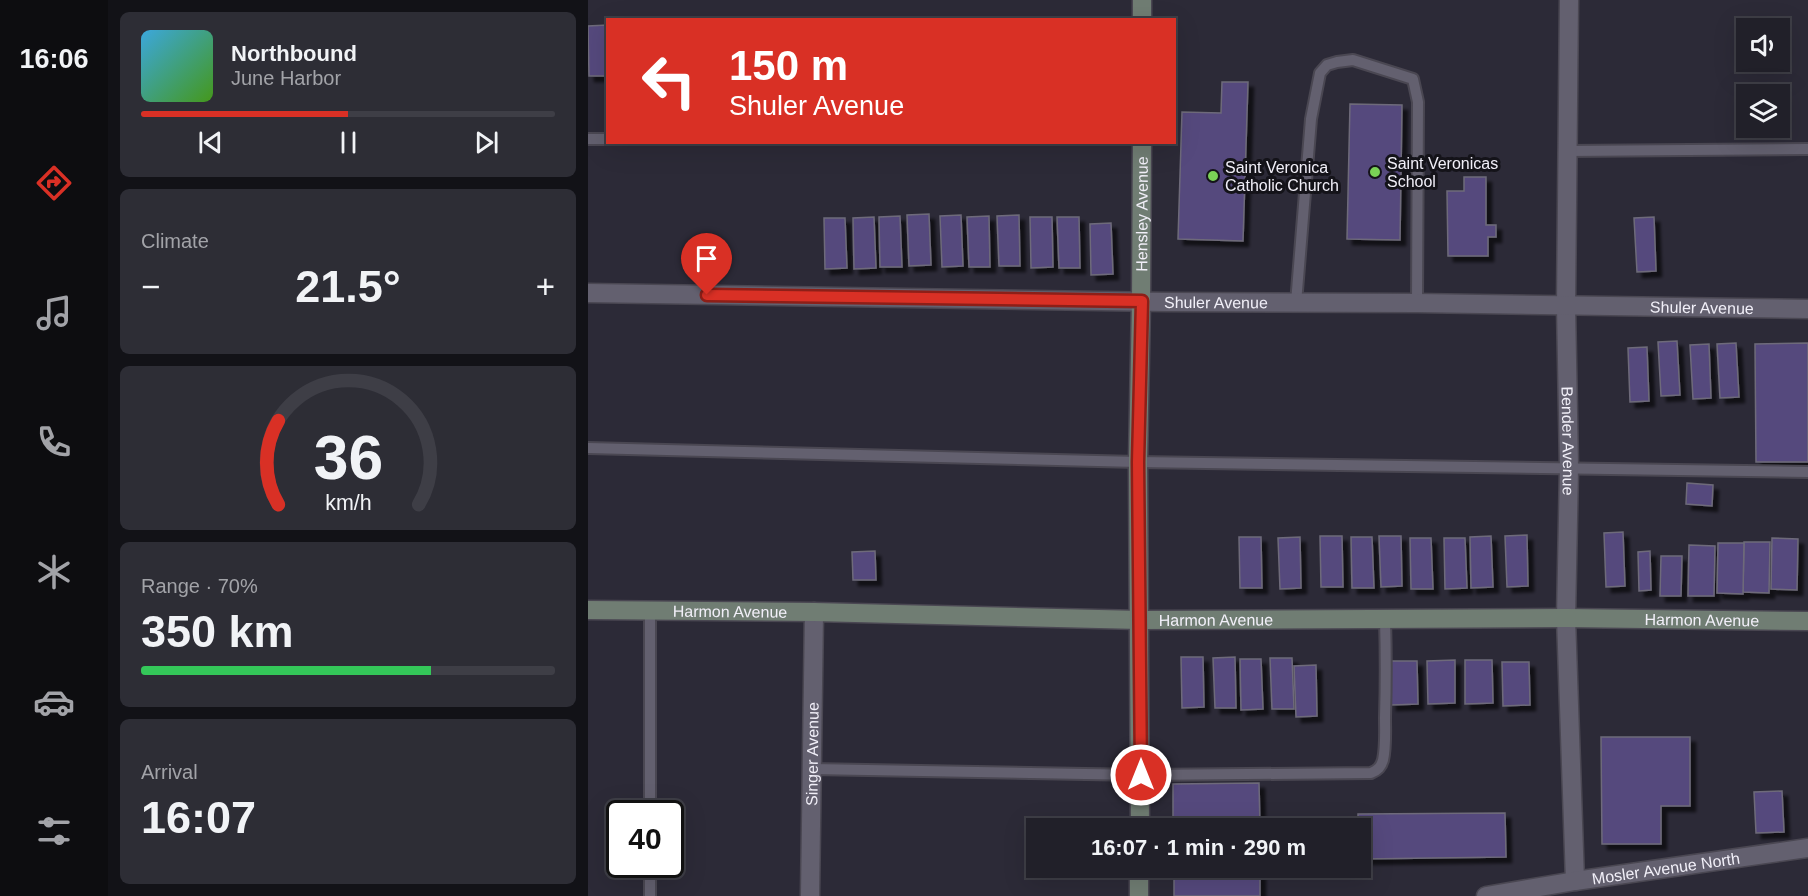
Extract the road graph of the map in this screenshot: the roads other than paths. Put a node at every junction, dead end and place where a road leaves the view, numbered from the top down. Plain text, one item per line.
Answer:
1 (1142, 0) edge
2 (1569, 0) edge
3 (1142, 18) edge
4 (588, 139) edge
5 (606, 139) edge
6 (1142, 144) edge
7 (1808, 149) edge
8 (1566, 151) junction
9 (588, 293) edge
10 (1142, 301) junction
11 (1296, 303) junction
12 (1417, 303) junction
13 (1566, 306) junction
14 (1808, 309) edge
15 (588, 447) edge
16 (1138, 462) junction
17 (1569, 468) junction
18 (1808, 472) edge
19 (588, 610) edge
20 (650, 610) junction
21 (814, 612) junction
22 (1566, 618) junction
23 (1385, 619) junction
24 (1140, 620) junction
25 (1808, 621) edge
26 (812, 769) junction
27 (1141, 775) junction
28 (650, 800) edge
29 (1140, 818) edge
30 (1808, 848) edge
31 (650, 878) edge
32 (1139, 878) edge
33 (1575, 881) junction
34 (650, 896) edge
35 (810, 896) edge
36 (1139, 896) edge
37 (1486, 896) edge

1 - 3 street
2 - 8 street, Bender Avenue
4 - 5 lane
6 - 10 street, Hensley Avenue
7 - 8 lane
8 - 13 street, Bender Avenue
9 - 10 street, Shuler Avenue
10 - 11 street, Shuler Avenue
10 - 16 street, Hensley Avenue
11 - 12 street, Shuler Avenue
11 - 12 lane
12 - 13 street, Shuler Avenue
13 - 14 street, Shuler Avenue
13 - 17 street, Bender Avenue
15 - 16 lane
16 - 17 lane
16 - 24 street, Hensley Avenue
17 - 18 lane
17 - 22 street, Bender Avenue
19 - 20 street, Harmon Avenue
20 - 21 street, Harmon Avenue
20 - 28 lane
21 - 24 street, Harmon Avenue
21 - 26 street, Singer Avenue
22 - 23 street, Harmon Avenue
22 - 25 street, Harmon Avenue
22 - 33 street, Bender Avenue
23 - 24 street, Harmon Avenue
23 - 27 lane
24 - 27 street, Hensley Avenue
26 - 27 lane
26 - 35 street, Singer Avenue
27 - 29 street, Hensley Avenue
30 - 33 street, Mosler Avenue North
31 - 34 lane
32 - 36 street
33 - 37 street, Mosler Avenue North

